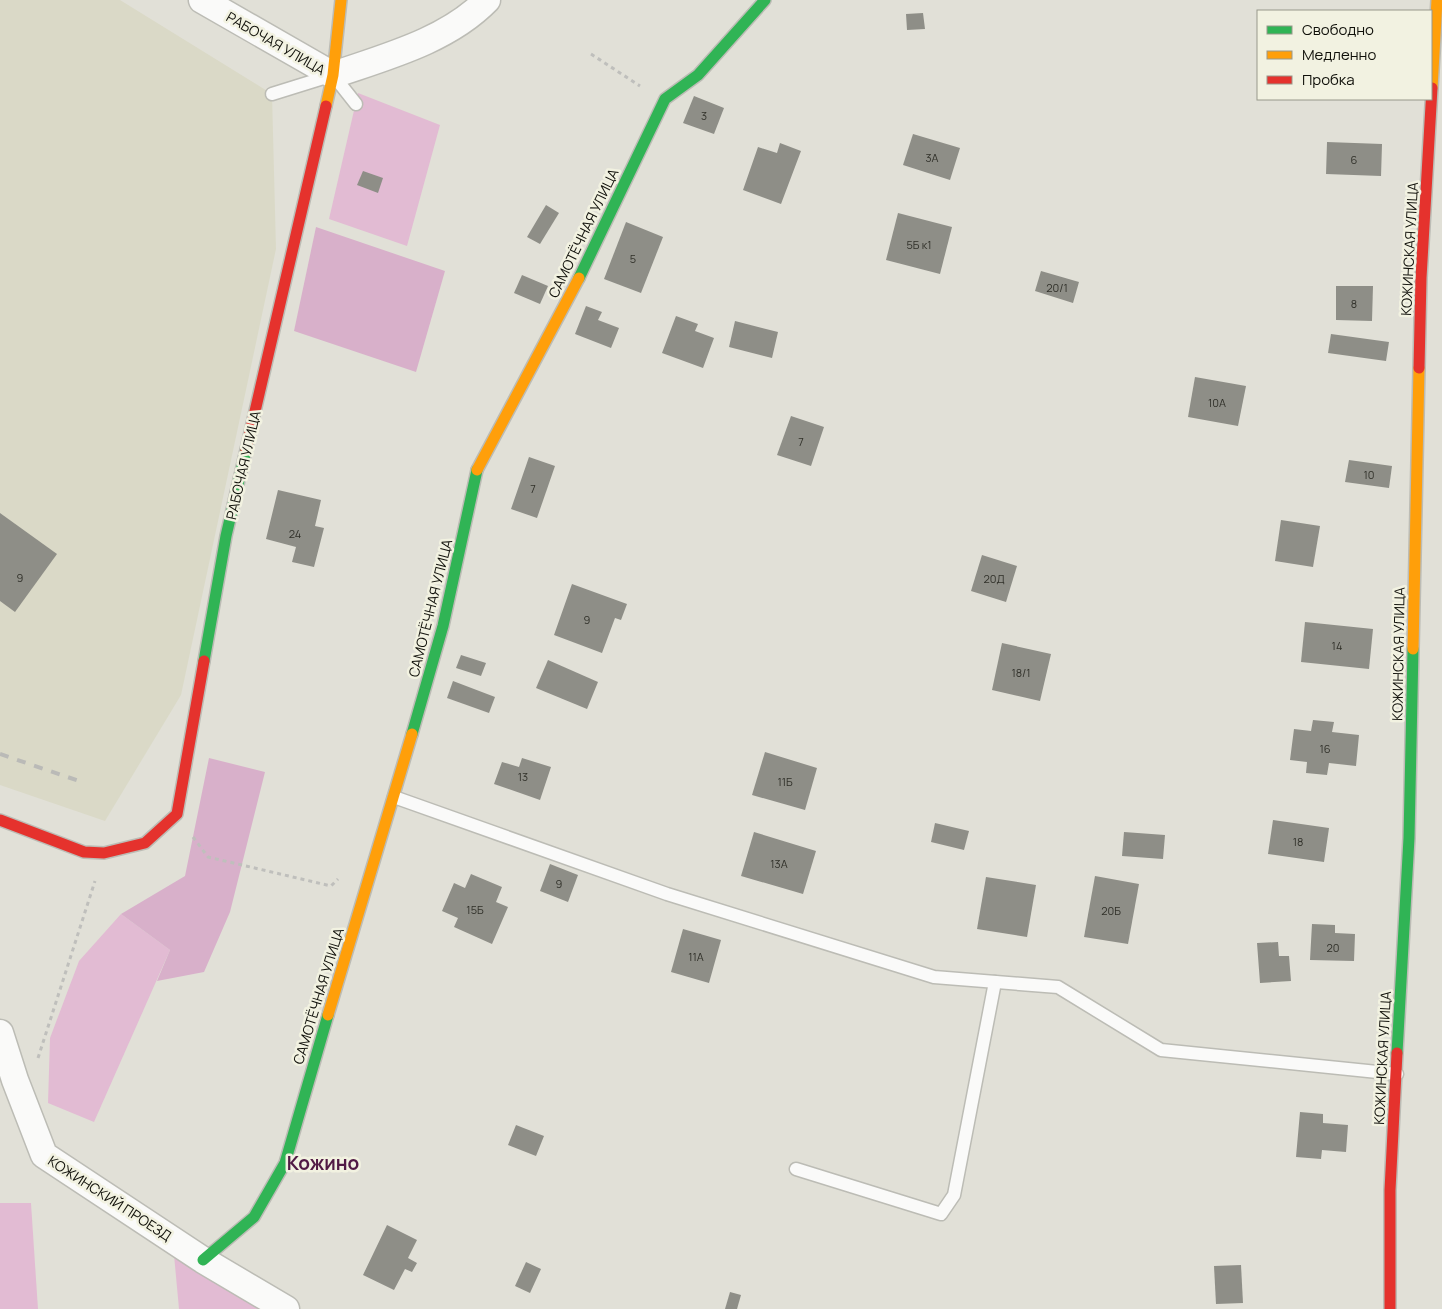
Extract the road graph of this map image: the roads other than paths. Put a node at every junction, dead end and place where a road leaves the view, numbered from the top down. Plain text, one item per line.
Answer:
1 (202, 0) edge
2 (341, 0) edge
3 (487, 0) edge
4 (765, 0) edge
5 (1437, 0) edge
6 (333, 75) junction
7 (1432, 87) edge
8 (272, 94) dead end
9 (1431, 100) edge
10 (356, 104) dead end
11 (394, 798) junction
12 (0, 820) edge
13 (995, 982) junction
14 (0, 1034) edge
15 (1397, 1074) junction
16 (796, 1169) dead end
17 (203, 1260) junction
18 (286, 1309) edge
19 (1390, 1309) edge

1 - 6 street, РАБОЧАЯ УЛИЦА
2 - 6 street
3 - 6 street
4 - 11 street, САМОТЁЧНАЯ УЛИЦА
5 - 7 street, КОЖИНСКАЯ УЛИЦА
6 - 8 lane
6 - 10 lane
6 - 12 street, РАБОЧАЯ УЛИЦА
9 - 15 street, КОЖИНСКАЯ УЛИЦА
11 - 13 lane
11 - 17 street, САМОТЁЧНАЯ УЛИЦА
13 - 15 lane
13 - 16 lane
14 - 17 street, КОЖИНСКИЙ ПРОЕЗД
15 - 19 street, КОЖИНСКАЯ УЛИЦА
17 - 18 street, КОЖИНСКИЙ ПРОЕЗД

